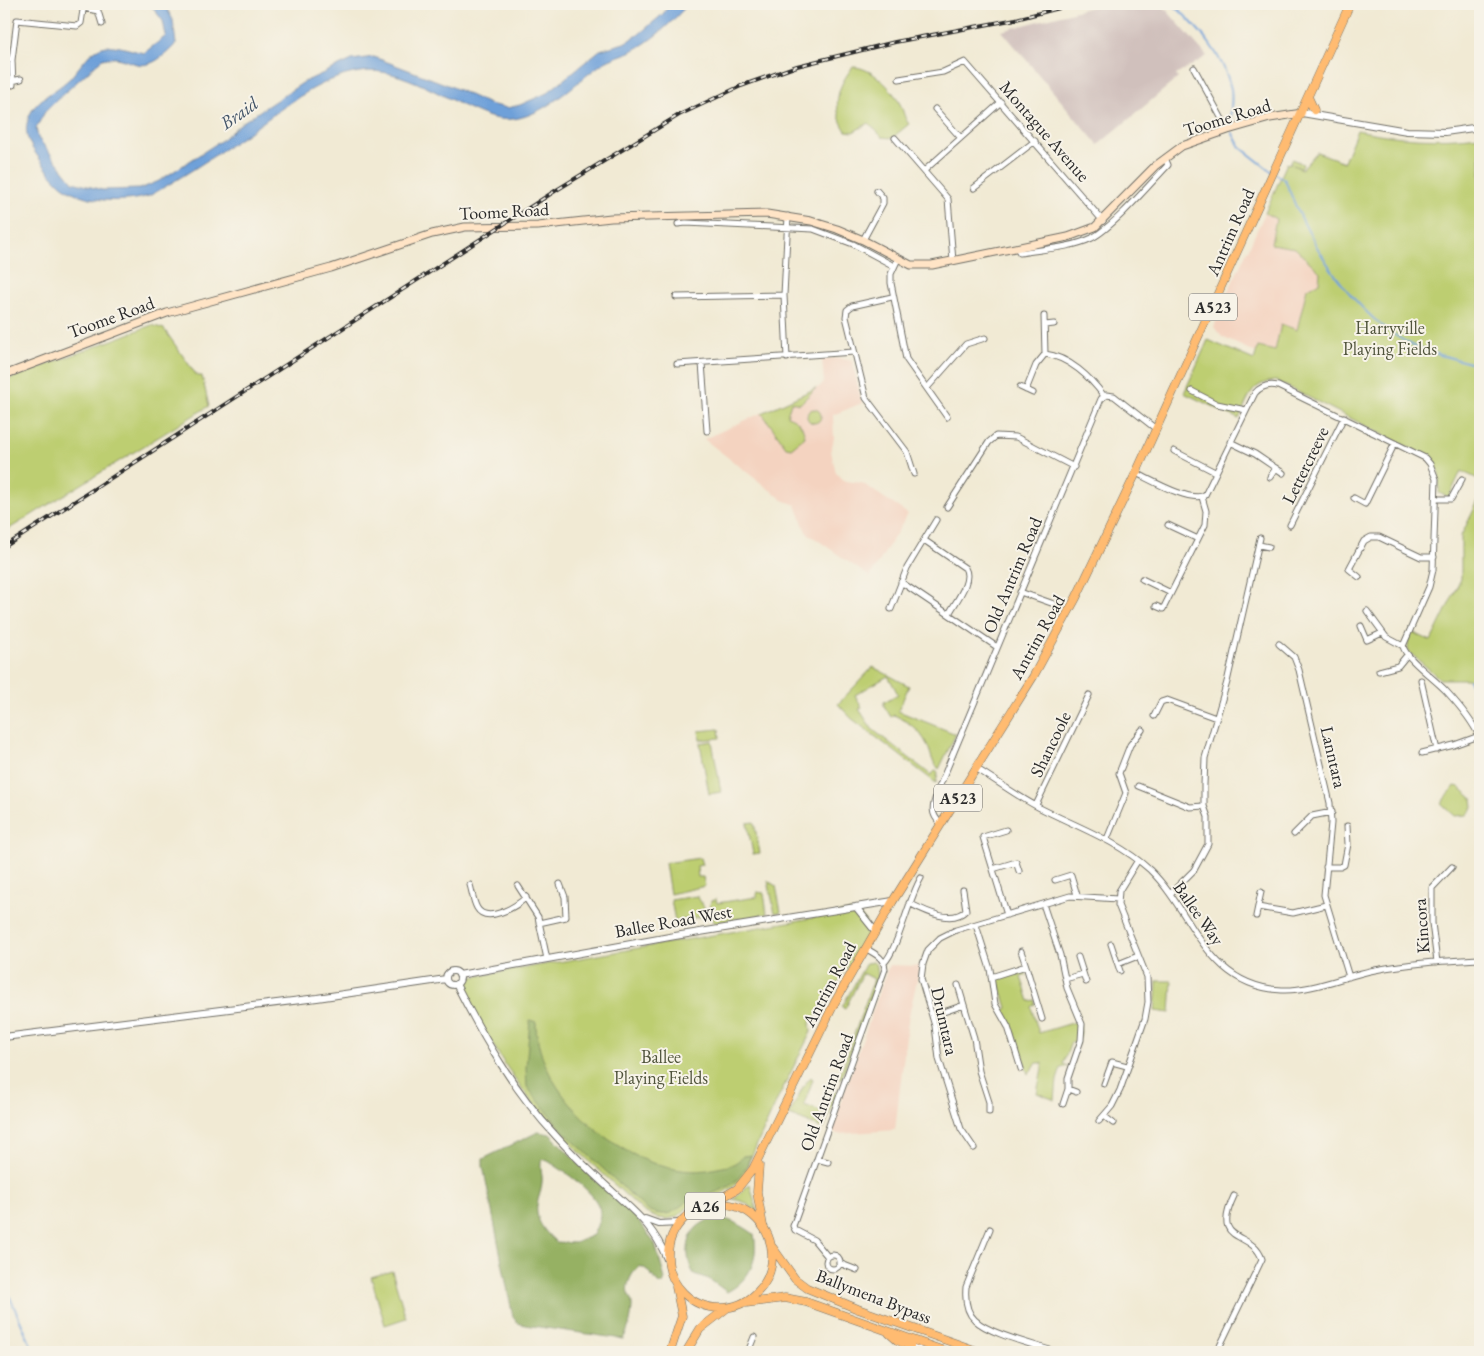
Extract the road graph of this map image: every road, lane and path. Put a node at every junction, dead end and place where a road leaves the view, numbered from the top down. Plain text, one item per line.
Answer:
1 (1350, 4) edge
2 (84, 6) edge
3 (102, 24) dead end
4 (4, 58) edge
5 (12, 60) junction
6 (1194, 68) dead end
7 (21, 79) dead end
8 (899, 79) dead end
9 (1308, 97) junction
10 (1001, 102) junction
11 (935, 109) dead end
12 (1314, 110) junction
13 (1302, 112) junction
14 (1323, 115) junction
15 (1480, 128) edge
16 (1227, 130) junction
17 (895, 138) dead end
18 (960, 138) junction
19 (1035, 141) junction
20 (1165, 158) junction
21 (925, 170) junction
22 (974, 188) dead end
23 (877, 191) dead end
24 (788, 216) junction
25 (1103, 220) junction
26 (678, 224) dead end
27 (788, 228) junction
28 (1091, 234) junction
29 (863, 240) junction
30 (952, 261) junction
31 (896, 263) junction
32 (784, 295) junction
33 (676, 297) dead end
34 (892, 297) junction
35 (1044, 316) dead end
36 (1054, 324) dead end
37 (1045, 325) junction
38 (985, 338) dead end
39 (854, 352) junction
40 (1045, 354) junction
41 (787, 358) junction
42 (702, 363) junction
43 (677, 364) dead end
44 (4, 374) edge
45 (1020, 387) dead end
46 (927, 388) junction
47 (1203, 389) dead end
48 (1026, 390) junction
49 (1192, 391) dead end
50 (1033, 393) dead end
51 (1200, 395) junction
52 (1104, 396) junction
53 (1246, 410) junction
54 (947, 417) dead end
55 (1344, 417) junction
56 (1156, 429) junction
57 (707, 431) dead end
58 (1230, 442) junction
59 (1395, 443) junction
60 (1174, 451) dead end
61 (1074, 467) junction
62 (1276, 468) junction
63 (1215, 472) junction
64 (1136, 473) junction
65 (1283, 473) dead end
66 (914, 474) dead end
67 (1270, 478) dead end
68 (1462, 480) dead end
69 (1202, 497) junction
70 (1354, 498) dead end
71 (1436, 499) junction
72 (947, 507) dead end
73 (936, 520) dead end
74 (1168, 524) dead end
75 (1290, 525) dead end
76 (1260, 538) dead end
77 (1198, 539) junction
78 (924, 540) junction
79 (1259, 545) junction
80 (1269, 547) dead end
81 (1434, 557) junction
82 (1359, 577) dead end
83 (1142, 579) dead end
84 (901, 582) junction
85 (1020, 592) junction
86 (1172, 593) junction
87 (1054, 604) dead end
88 (1156, 606) dead end
89 (891, 609) dead end
90 (1367, 611) dead end
91 (949, 614) junction
92 (1361, 626) dead end
93 (1382, 633) junction
94 (1280, 644) dead end
95 (1403, 646) junction
96 (997, 647) junction
97 (1407, 655) junction
98 (1379, 671) dead end
99 (1421, 680) dead end
100 (1089, 695) dead end
101 (1154, 716) dead end
102 (1216, 718) junction
103 (1142, 730) dead end
104 (1480, 737) edge
105 (1438, 750) junction
106 (1422, 753) dead end
107 (977, 769) junction
108 (1138, 786) dead end
109 (1036, 806) junction
110 (1204, 806) junction
111 (1332, 812) junction
112 (941, 824) junction
113 (1347, 826) dead end
114 (1006, 830) dead end
115 (1294, 834) dead end
116 (1107, 839) junction
117 (1138, 860) junction
118 (1326, 867) junction
119 (1452, 867) dead end
120 (993, 870) junction
121 (1019, 872) dead end
122 (921, 878) dead end
123 (1055, 880) dead end
124 (470, 884) dead end
125 (560, 884) dead end
126 (518, 886) dead end
127 (963, 890) dead end
128 (1261, 892) dead end
129 (1171, 893) junction
130 (1077, 895) junction
131 (526, 897) junction
132 (1118, 899) junction
133 (893, 901) junction
134 (908, 903) junction
135 (1043, 904) junction
136 (1326, 905) junction
137 (856, 907) junction
138 (1258, 907) junction
139 (1007, 915) junction
140 (1256, 916) dead end
141 (539, 922) junction
142 (976, 925) junction
143 (875, 931) junction
144 (1111, 944) dead end
145 (866, 948) junction
146 (1021, 951) dead end
147 (1138, 956) junction
148 (1078, 957) dead end
149 (547, 959) junction
150 (1480, 959) edge
151 (1437, 962) junction
152 (884, 963) junction
153 (1118, 964) junction
154 (1026, 966) junction
155 (1120, 971) dead end
156 (1083, 974) junction
157 (459, 975) junction
158 (991, 977) junction
159 (1348, 977) junction
160 (446, 979) junction
161 (1065, 979) junction
162 (1086, 982) dead end
163 (456, 984) junction
164 (958, 985) dead end
165 (964, 1005) junction
166 (932, 1016) junction
167 (1042, 1020) dead end
168 (4, 1037) edge
169 (1127, 1066) junction
170 (1021, 1069) dead end
171 (1104, 1084) dead end
172 (1068, 1089) junction
173 (1076, 1092) dead end
174 (1063, 1104) dead end
175 (989, 1112) dead end
176 (1104, 1116) junction
177 (1099, 1121) dead end
178 (1113, 1123) dead end
179 (974, 1148) dead end
180 (760, 1156) junction
181 (817, 1159) junction
182 (828, 1162) dead end
183 (1234, 1196) dead end
184 (709, 1205) junction
185 (644, 1219) junction
186 (679, 1223) junction
187 (763, 1226) junction
188 (990, 1229) dead end
189 (772, 1246) junction
190 (828, 1257) junction
191 (667, 1259) junction
192 (839, 1262) junction
193 (857, 1270) dead end
194 (676, 1285) junction
195 (742, 1304) junction
196 (727, 1308) junction
197 (886, 1330) junction
198 (754, 1337) dead end
199 (910, 1346) joint
200 (670, 1352) edge
201 (686, 1352) edge
202 (748, 1352) edge
203 (926, 1352) edge
204 (947, 1352) edge
205 (980, 1352) edge
206 (1056, 1352) edge
207 (1217, 1352) edge

1 - 9 main road, A523
2 - 3 street
2 - 5 street
4 - 5 street
5 - 7 street
6 - 16 street
8 - 10 street, Montague Avenue
9 - 12 main road
9 - 13 main road, A523
10 - 18 street
10 - 19 street, Montague Avenue
11 - 18 street
12 - 13 street
12 - 14 street
13 - 14 street
13 - 16 main road, Toome Road
13 - 56 main road, Antrim Road / A523
14 - 15 street
16 - 20 main road, Toome Road
17 - 21 street
18 - 21 street
19 - 22 street
19 - 25 street, Montague Avenue
20 - 25 main road, Toome Road
20 - 28 street, Toome Road
21 - 30 street
23 - 29 street
24 - 27 street
24 - 29 main road, Toome Road
24 - 44 main road, Toome Road
25 - 28 main road, Toome Road
26 - 27 street, Toome Road
27 - 31 street, Toome Road
27 - 32 street
28 - 30 main road, Toome Road
29 - 31 main road, Toome Road
30 - 31 main road, Toome Road
31 - 34 street
32 - 33 street
32 - 41 street
34 - 39 street
34 - 46 street
35 - 37 street
36 - 37 street
37 - 40 street
38 - 46 street
39 - 41 street
39 - 66 street
40 - 48 street
40 - 52 street
41 - 42 street
42 - 43 street
42 - 57 street
45 - 48 street
46 - 54 street
47 - 51 street
48 - 50 street
49 - 51 street
51 - 53 street
52 - 56 street
52 - 61 street, Old Antrim Road
53 - 55 street, Lettercreeve
53 - 58 street, Lettercreeve
55 - 59 street, Lettercreeve
55 - 75 street, Lettercreeve
56 - 64 main road, Antrim Road / A523
58 - 62 street
58 - 63 street, Lettercreeve
59 - 70 street
59 - 71 street, Lettercreeve
60 - 63 street
61 - 72 street
61 - 85 street, Old Antrim Road
62 - 65 street
62 - 67 street
63 - 69 street, Lettercreeve
64 - 69 street
64 - 107 main road, Antrim Road / A523
68 - 71 street
69 - 77 street
71 - 81 street, Lettercreeve
73 - 78 street
74 - 77 street
76 - 79 street
77 - 86 street
78 - 84 street
78 - 91 street
79 - 80 street
79 - 102 street
81 - 82 street
81 - 95 street, Lettercreeve
83 - 86 street
84 - 89 street
84 - 91 street
85 - 87 street
85 - 96 street, Old Antrim Road
86 - 88 street
90 - 93 street
91 - 96 street
92 - 93 street
93 - 95 street
94 - 111 street, Lanntara
95 - 97 street
96 - 112 street, Old Antrim Road
97 - 98 street
97 - 104 street
99 - 105 street
100 - 109 street, Shancoole
101 - 102 street
102 - 110 street
103 - 116 street
104 - 105 street
105 - 106 street
107 - 109 street, Ballee Way
107 - 112 main road, Antrim Road / A523
108 - 110 street
109 - 116 street, Ballee Way
110 - 129 street
111 - 115 street
111 - 118 street, Lanntara
112 - 133 main road, Antrim Road / A523
113 - 118 street
114 - 120 street
116 - 117 street, Ballee Way
117 - 129 street, Ballee Way
117 - 132 street
118 - 136 street, Lanntara
119 - 151 street, Kincora
120 - 121 street
120 - 139 street
122 - 134 street, Old Antrim Road
123 - 130 street
124 - 131 street
125 - 141 street
126 - 131 street
127 - 134 street
128 - 138 street
129 - 159 street, Ballee Way
130 - 132 street, Drumtara
130 - 135 street, Drumtara
131 - 141 street
132 - 147 street
133 - 137 street, Ballee Road West
133 - 143 main road, Antrim Road / A523
134 - 152 street, Old Antrim Road
135 - 139 street, Drumtara
135 - 161 street
136 - 138 street
136 - 159 street, Lanntara
137 - 143 street
137 - 149 street, Ballee Road West
138 - 140 street
139 - 142 street, Drumtara
141 - 149 street
142 - 158 street
142 - 166 street, Drumtara
143 - 145 main road, Antrim Road / A523
144 - 153 street
145 - 152 street
145 - 180 main road, Antrim Road / A523
146 - 154 street
147 - 153 street
147 - 169 street
148 - 156 street
149 - 157 street, Ballee Road West
150 - 151 street, Ballee Way
151 - 159 street, Ballee Way
152 - 181 street, Old Antrim Road
153 - 155 street
154 - 158 street
154 - 167 street
156 - 161 street
156 - 162 street
157 - 160 street
157 - 163 street
158 - 170 street
160 - 163 street
160 - 168 street
161 - 172 street
163 - 185 street
164 - 165 street
165 - 166 street
165 - 175 street
166 - 179 street, Drumtara
169 - 171 street
169 - 176 street
172 - 173 street
172 - 174 street
176 - 177 street
176 - 178 street
180 - 184 main road, Antrim Road / A523
180 - 187 main road, Antrim Road / A523
181 - 182 street
181 - 190 street, Old Antrim Road
183 - 207 street
184 - 186 main road, A26
184 - 187 main road, A26
185 - 186 street
185 - 191 street
186 - 191 main road, A26
187 - 189 main road, A26
188 - 206 street
189 - 195 main road, A26
189 - 205 main road, Ballymena Bypass / A26
190 - 192 street
190 - 192 street
191 - 194 main road, A26
192 - 193 street
194 - 196 main road, A26
194 - 200 main road, A26
195 - 196 main road, A26
195 - 197 main road, Ballymena Bypass / A26
196 - 201 main road, A26
197 - 199 main road
197 - 204 main road, Ballymena Bypass / A26
198 - 202 street
199 - 203 street

